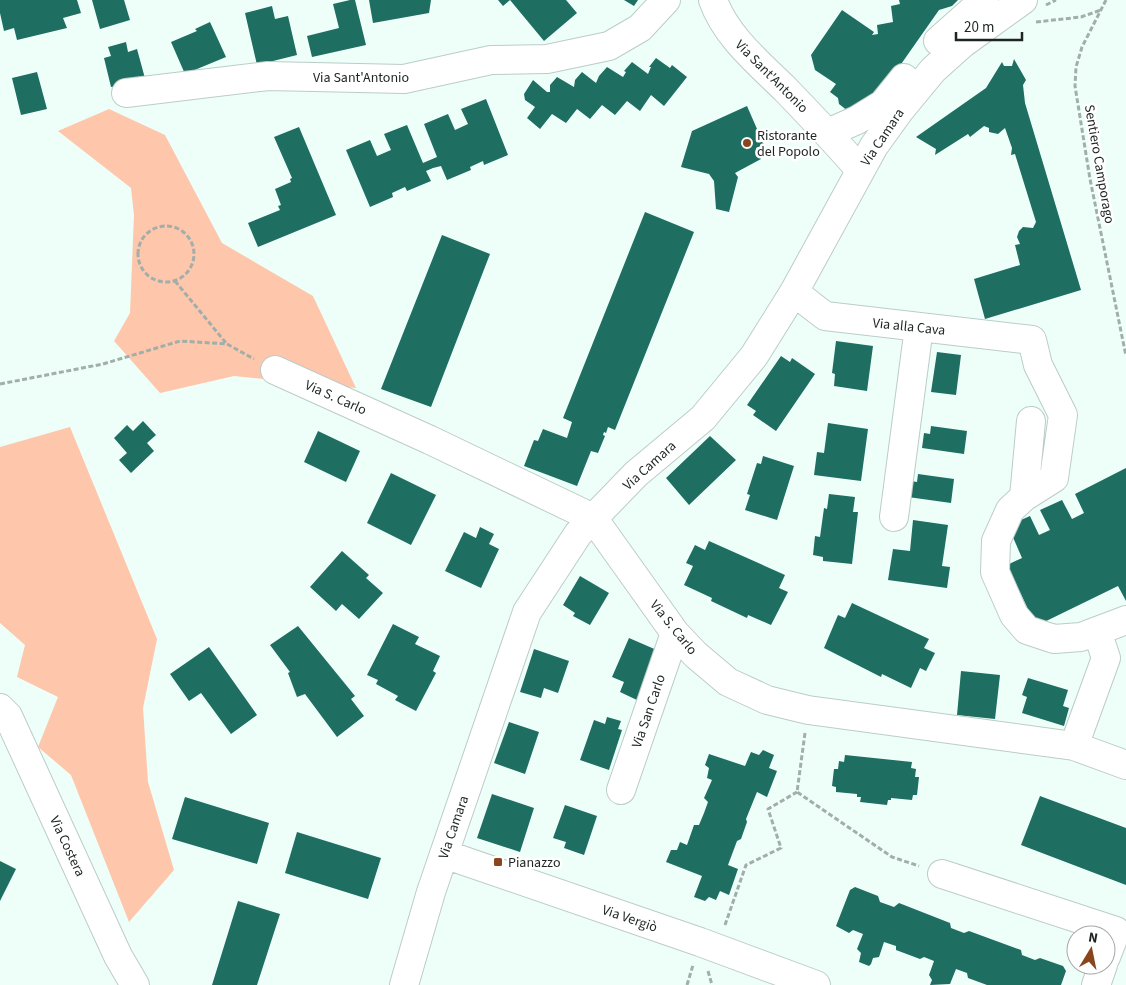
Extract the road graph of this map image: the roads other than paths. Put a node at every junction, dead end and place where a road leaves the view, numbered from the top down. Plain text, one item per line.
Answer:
1 (666, 0) edge
2 (713, 0) edge
3 (1012, 5) edge
4 (126, 93) dead end
5 (828, 133) junction
6 (860, 170) junction
7 (794, 292) junction
8 (919, 327) junction
9 (275, 370) road end
10 (1031, 421) dead end
11 (1024, 497) junction
12 (894, 517) dead end
13 (593, 518) junction
14 (1126, 620) edge
15 (1097, 631) junction
16 (675, 632) junction
17 (0, 708) edge
18 (1074, 746) junction
19 (1126, 766) edge
20 (621, 790) dead end
21 (444, 854) junction
22 (942, 874) road end
23 (1098, 925) edge
24 (135, 985) edge
25 (404, 985) edge
26 (816, 985) edge

1 - 4 street, Via Sant'Antonio
2 - 5 street, Via Sant'Antonio
3 - 5 street
3 - 6 street, Via Camara
5 - 6 street, Via Sant'Antonio
6 - 7 street, Via Camara
7 - 8 street, Via alla Cava
7 - 13 street, Via Camara
8 - 11 street, Via alla Cava
8 - 12 street
9 - 13 street, Via S. Carlo
10 - 11 street
11 - 15 street
13 - 16 street, Via S. Carlo
13 - 21 street, Via Camara
14 - 15 street
15 - 18 street
16 - 18 street, Via S. Carlo
16 - 20 street, Via San Carlo
17 - 24 street, Via Costera
18 - 19 street, Via S. Carlo
21 - 25 street, Via Camara
21 - 26 street, Via Vergiò
22 - 23 street

